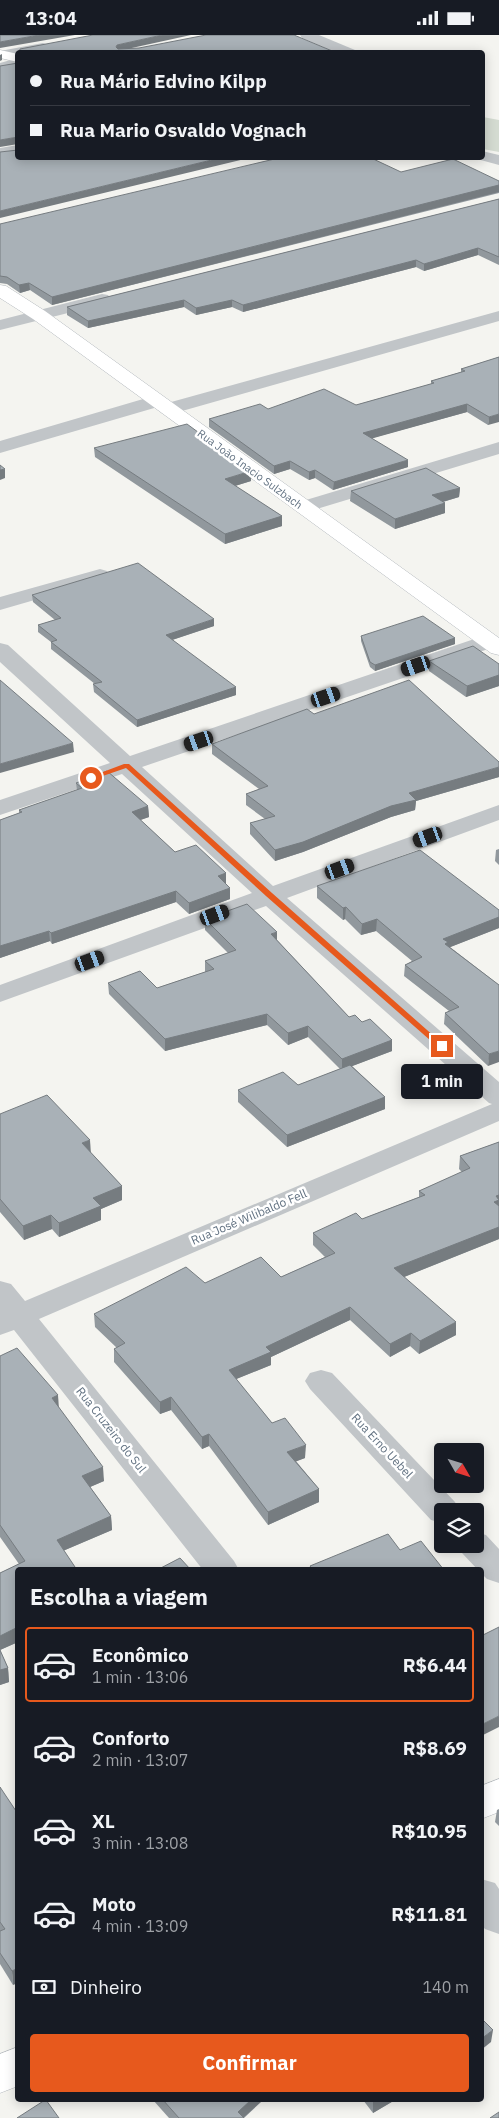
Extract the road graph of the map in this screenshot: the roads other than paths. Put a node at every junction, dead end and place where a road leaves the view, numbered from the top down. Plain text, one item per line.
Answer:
1 (308, 35) edge
2 (55, 44) edge
3 (22, 50) edge
4 (343, 50) edge
5 (15, 51) edge
6 (0, 54) edge
7 (15, 59) edge
8 (15, 61) edge
9 (0, 67) edge
10 (15, 150) edge
11 (0, 153) edge
12 (485, 157) edge
13 (499, 160) edge
14 (0, 290) edge
15 (115, 296) edge
16 (39, 315) junction
17 (499, 316) edge
18 (0, 325) edge
19 (162, 405) junction
20 (0, 447) edge
21 (499, 448) edge
22 (303, 507) junction
23 (100, 575) edge
24 (0, 604) edge
25 (494, 645) edge
26 (0, 650) edge
27 (127, 766) junction
28 (0, 808) edge
29 (499, 812) edge
30 (269, 895) junction
31 (0, 994) edge
32 (499, 1097) edge
33 (499, 1111) edge
34 (0, 1291) edge
35 (10, 1320) edge
36 (321, 1381) dead end
37 (435, 1503) edge
38 (483, 1553) edge
39 (219, 1567) edge
40 (499, 1570) edge
41 (499, 1794) edge
42 (484, 1802) edge
43 (484, 1899) edge
44 (499, 1917) edge
45 (15, 2066) edge
46 (0, 2074) edge

1 - 4 street
2 - 3 lane
5 - 6 lane
6 - 7 street
8 - 9 street
10 - 11 street
12 - 13 street
14 - 16 street, Rua João Inacio Sulzbach
15 - 16 street
16 - 18 street
16 - 19 street, Rua João Inacio Sulzbach
17 - 19 street
19 - 20 street
19 - 22 street, Rua João Inacio Sulzbach
21 - 22 street
22 - 25 street, Rua João Inacio Sulzbach
23 - 24 street
25 - 27 street
26 - 27 street
27 - 28 street
27 - 30 street
29 - 30 street
30 - 31 street
30 - 32 street
33 - 35 street, Rua José Wilibaldo Fell
34 - 35 street, Rua Cruzeiro do Sul
35 - 39 street, Rua Cruzeiro do Sul
36 - 37 street, Rua Erno Uebel
38 - 40 street
41 - 42 street
43 - 44 street
45 - 46 street

